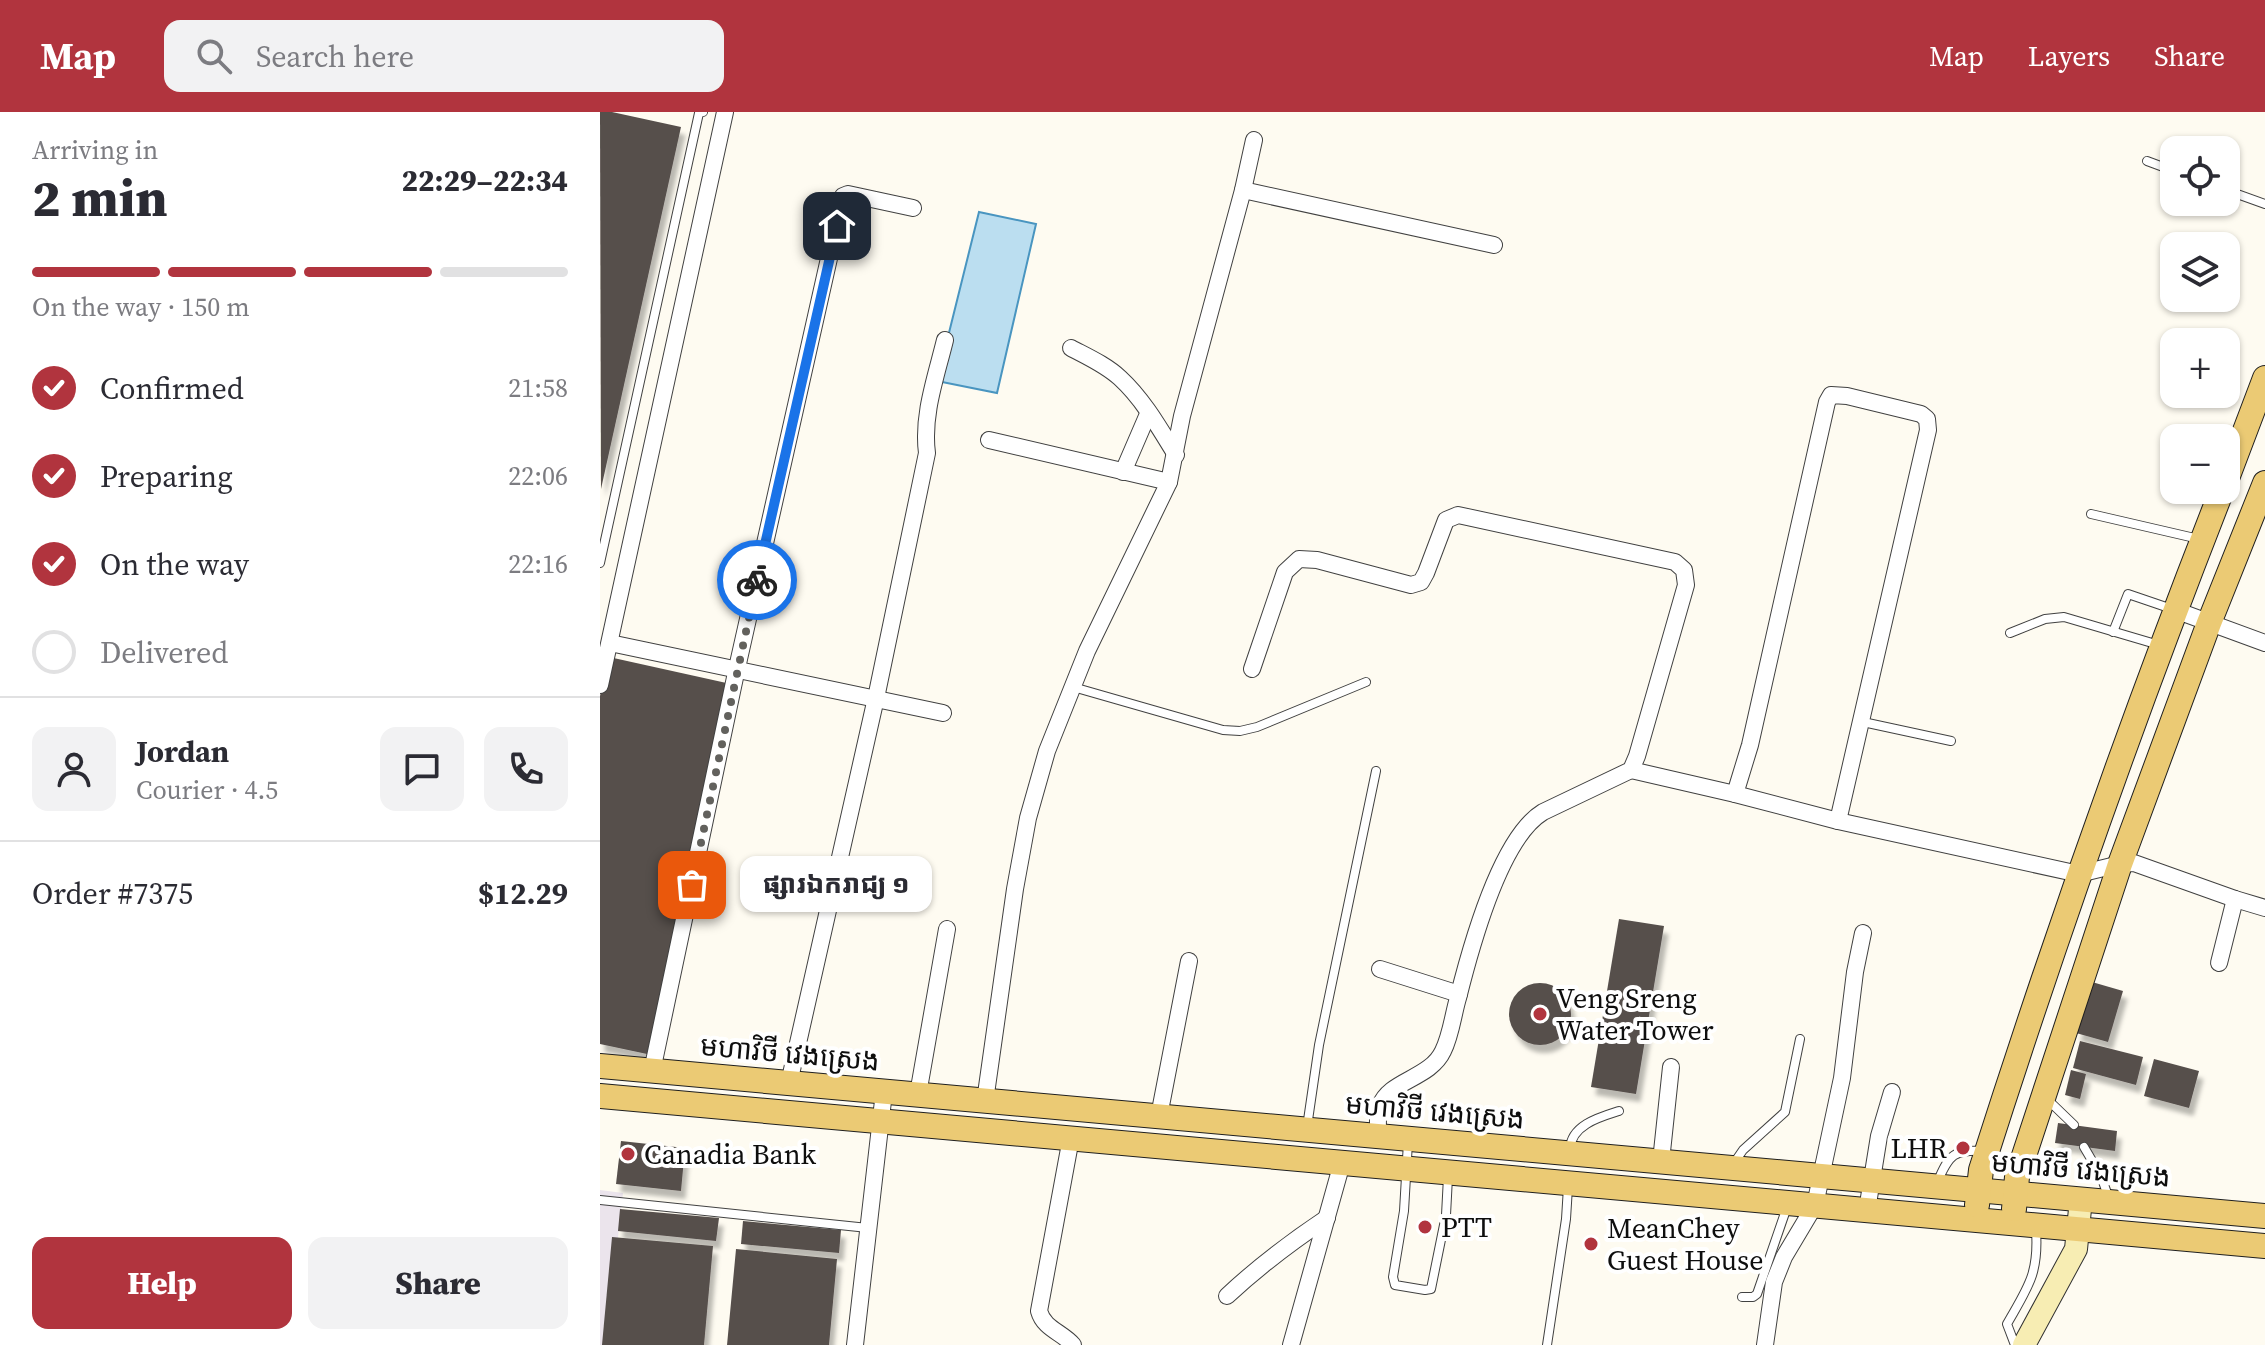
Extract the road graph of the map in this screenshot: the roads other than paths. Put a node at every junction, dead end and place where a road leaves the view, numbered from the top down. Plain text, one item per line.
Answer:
1 (703, 112) edge
2 (720, 113) edge
3 (1254, 140) dead end
4 (2147, 161) dead end
5 (2160, 166) edge
6 (1243, 190) junction
7 (2240, 195) edge
8 (2265, 204) edge
9 (913, 208) dead end
10 (1494, 245) dead end
11 (945, 340) dead end
12 (1071, 348) dead end
13 (2265, 378) edge
14 (1148, 414) junction
15 (989, 440) dead end
16 (2240, 444) edge
17 (1176, 455) junction
18 (1123, 472) junction
19 (1169, 482) junction
20 (2265, 483) edge
21 (2217, 504) edge
22 (2091, 514) dead end
23 (2203, 540) junction
24 (600, 563) edge
25 (2175, 610) junction
26 (2209, 623) junction
27 (2113, 632) junction
28 (2010, 633) dead end
29 (610, 643) junction
30 (2265, 643) edge
31 (2162, 646) junction
32 (737, 668) junction
33 (1252, 669) dead end
34 (1366, 682) dead end
35 (600, 685) edge
36 (1073, 687) junction
37 (876, 698) junction
38 (943, 713) dead end
39 (1863, 722) junction
40 (1951, 741) dead end
41 (1631, 770) junction
42 (1376, 771) dead end
43 (1735, 794) junction
44 (1838, 821) junction
45 (2120, 864) junction
46 (2079, 874) junction
47 (2235, 899) junction
48 (2265, 908) edge
49 (947, 929) dead end
50 (1863, 933) dead end
51 (1189, 961) dead end
52 (2219, 963) dead end
53 (1380, 969) dead end
54 (1459, 994) junction
55 (1800, 1039) dead end
56 (600, 1066) edge
57 (1671, 1067) dead end
58 (652, 1071) junction
59 (789, 1083) junction
60 (884, 1092) junction
61 (1892, 1092) dead end
62 (918, 1094) junction
63 (600, 1096) edge
64 (2044, 1096) junction
65 (985, 1101) junction
66 (1619, 1111) dead end
67 (1159, 1116) junction
68 (880, 1121) junction
69 (2074, 1125) dead end
70 (1306, 1130) junction
71 (1378, 1136) junction
72 (1071, 1138) junction
73 (1408, 1139) junction
74 (2084, 1147) dead end
75 (1987, 1151) junction
76 (1569, 1153) junction
77 (1661, 1161) junction
78 (1342, 1163) junction
79 (1406, 1168) junction
80 (1731, 1168) junction
81 (1449, 1172) junction
82 (1822, 1176) junction
83 (1870, 1180) junction
84 (1568, 1183) junction
85 (1936, 1186) junction
86 (1979, 1190) junction
87 (2016, 1193) junction
88 (2081, 1199) junction
89 (600, 1200) edge
90 (1789, 1202) junction
91 (2111, 1202) junction
92 (1815, 1205) junction
93 (1867, 1210) junction
94 (2265, 1216) edge
95 (1327, 1218) junction
96 (1976, 1220) junction
97 (2024, 1224) junction
98 (868, 1228) junction
99 (2078, 1229) junction
100 (2265, 1246) edge
101 (1227, 1296) dead end
102 (1742, 1297) dead end
103 (855, 1345) edge
104 (1073, 1345) edge
105 (1291, 1345) edge
106 (1547, 1345) edge
107 (1765, 1345) edge
108 (2015, 1345) edge
109 (2024, 1345) edge

1 - 24 lane
2 - 29 street
3 - 6 street
4 - 5 lane
6 - 10 street
6 - 17 street
7 - 8 lane
9 - 32 street
11 - 37 street
12 - 14 street
13 - 16 main road
14 - 17 street
14 - 18 street
15 - 18 street
17 - 19 street
18 - 19 street
19 - 36 street
20 - 26 main road
21 - 23 main road
22 - 23 lane
23 - 25 main road
25 - 26 street
25 - 27 lane
25 - 31 main road
26 - 30 street
26 - 45 main road
27 - 28 lane
27 - 31 lane
29 - 32 street
29 - 35 street
31 - 46 main road
32 - 37 street
32 - 58 street
33 - 41 street
34 - 36 lane
36 - 65 street
37 - 38 street
37 - 59 street
39 - 40 lane
39 - 43 street
39 - 44 street
41 - 43 street
41 - 54 street
42 - 70 lane
43 - 44 street
44 - 46 street
45 - 46 street
45 - 47 street
45 - 64 main road
46 - 75 main road
47 - 48 street
47 - 52 street
49 - 62 street
50 - 82 street
51 - 67 street
53 - 54 street
54 - 71 street
55 - 80 lane
56 - 58 main road, មហាវិថី វេងស្រេង
57 - 77 street
58 - 59 main road, មហាវិថី វេងស្រេង
59 - 60 main road, មហាវិថី វេងស្រេង
60 - 62 main road, មហាវិថី វេងស្រេង
60 - 68 street
61 - 83 street
62 - 65 main road, មហាវិថី វេងស្រេង
63 - 68 main road
64 - 69 lane
64 - 87 main road
65 - 67 main road, មហាវិថី វេងស្រេង
66 - 76 lane
67 - 70 main road, មហាវិថី វេងស្រេង
68 - 72 main road
68 - 98 street
70 - 71 main road, មហាវិថី វេងស្រេង
71 - 73 main road, មហាវិថី វេងស្រេង
72 - 78 main road
72 - 104 street
73 - 76 main road, មហាវិថី វេងស្រេង
73 - 79 lane
74 - 91 lane
75 - 85 lane
75 - 86 main road
76 - 77 main road, មហាវិថី វេងស្រេង
77 - 80 main road, មហាវិថី វេងស្រេង
78 - 79 main road
78 - 95 street
79 - 81 main road
79 - 81 lane
80 - 82 main road, មហាវិថី វេងស្រេង
81 - 84 main road
82 - 83 main road, មហាវិថី វេងស្រេង
82 - 92 street
83 - 85 main road, មហាវិថី វេងស្រេង
83 - 93 street
84 - 90 main road
84 - 106 lane
85 - 86 main road, មហាវិថី វេងស្រេង
86 - 87 main road, មហាវិថី វេងស្រេង
86 - 96 main road
87 - 88 main road, មហាវិថី វេងស្រេង
87 - 97 main road
88 - 91 main road, មហាវិថី វេងស្រេង
88 - 99 street
89 - 98 lane
90 - 92 main road
90 - 102 lane
91 - 94 main road, មហាវិថី វេងស្រេង
92 - 93 main road
92 - 107 street
93 - 96 main road
95 - 101 street
95 - 105 street
96 - 97 main road
97 - 99 main road
97 - 108 lane
98 - 103 street
99 - 100 main road
99 - 109 street

